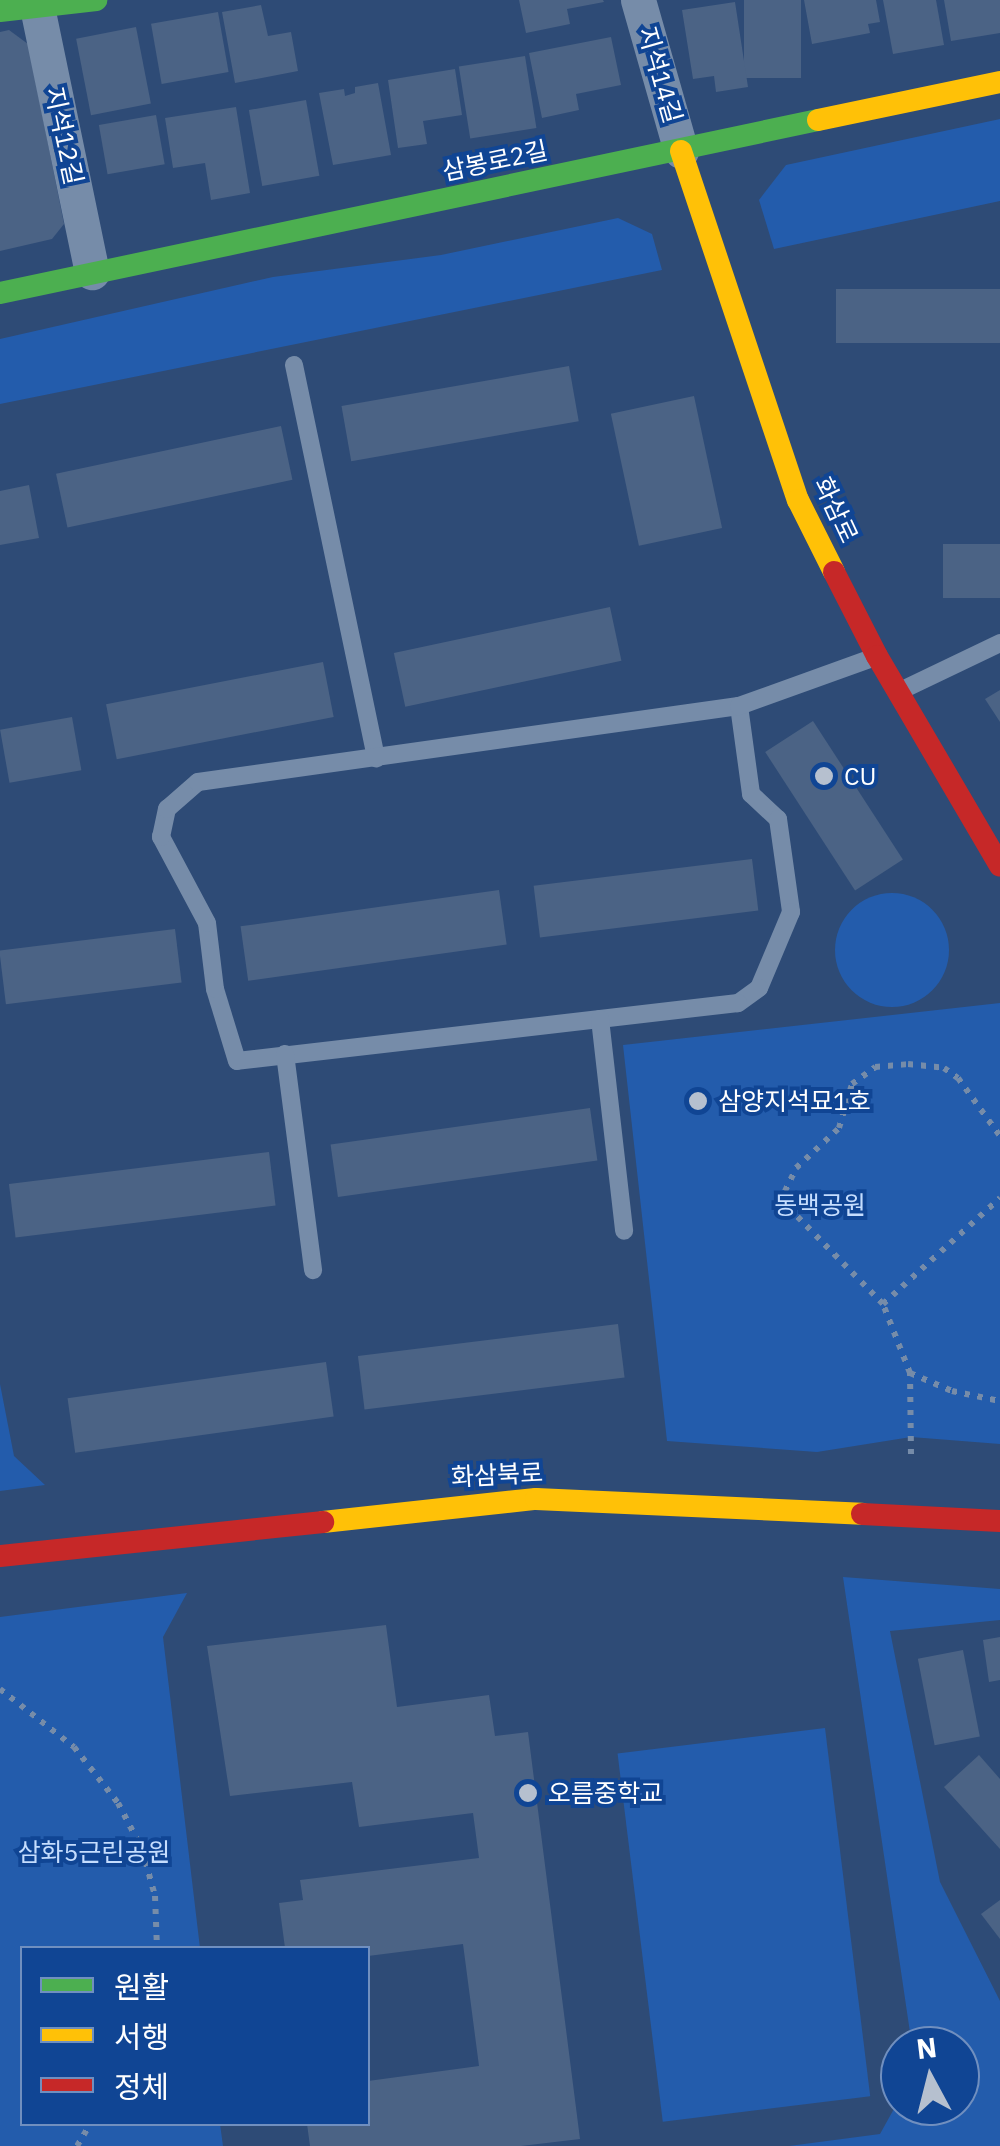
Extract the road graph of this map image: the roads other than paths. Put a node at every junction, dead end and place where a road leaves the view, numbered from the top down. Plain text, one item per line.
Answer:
1 (96, 0) edge
2 (638, 0) edge
3 (37, 4) edge
4 (0, 11) edge
5 (1000, 82) edge
6 (682, 151) junction
7 (92, 272) junction
8 (0, 292) edge
9 (294, 365) dead end
10 (1000, 643) edge
11 (877, 656) junction
12 (900, 692) junction
13 (739, 706) junction
14 (376, 760) junction
15 (1000, 866) edge
16 (600, 1019) junction
17 (285, 1054) junction
18 (624, 1231) dead end
19 (313, 1270) dead end
20 (1000, 1521) edge
21 (0, 1556) edge

1 - 3 street
2 - 6 street, 지석14길
3 - 4 street
3 - 7 street, 지석12길
5 - 6 street, 삼봉로2길
6 - 7 street, 삼봉로2길
6 - 11 street, 화삼로
7 - 8 street, 삼봉로2길
9 - 14 lane
10 - 12 lane
11 - 12 street, 화삼로
11 - 13 lane
12 - 15 street, 화삼로
13 - 14 lane
13 - 16 lane
14 - 17 lane
16 - 17 lane
16 - 18 lane
17 - 19 lane
20 - 21 street, 화삼북로

